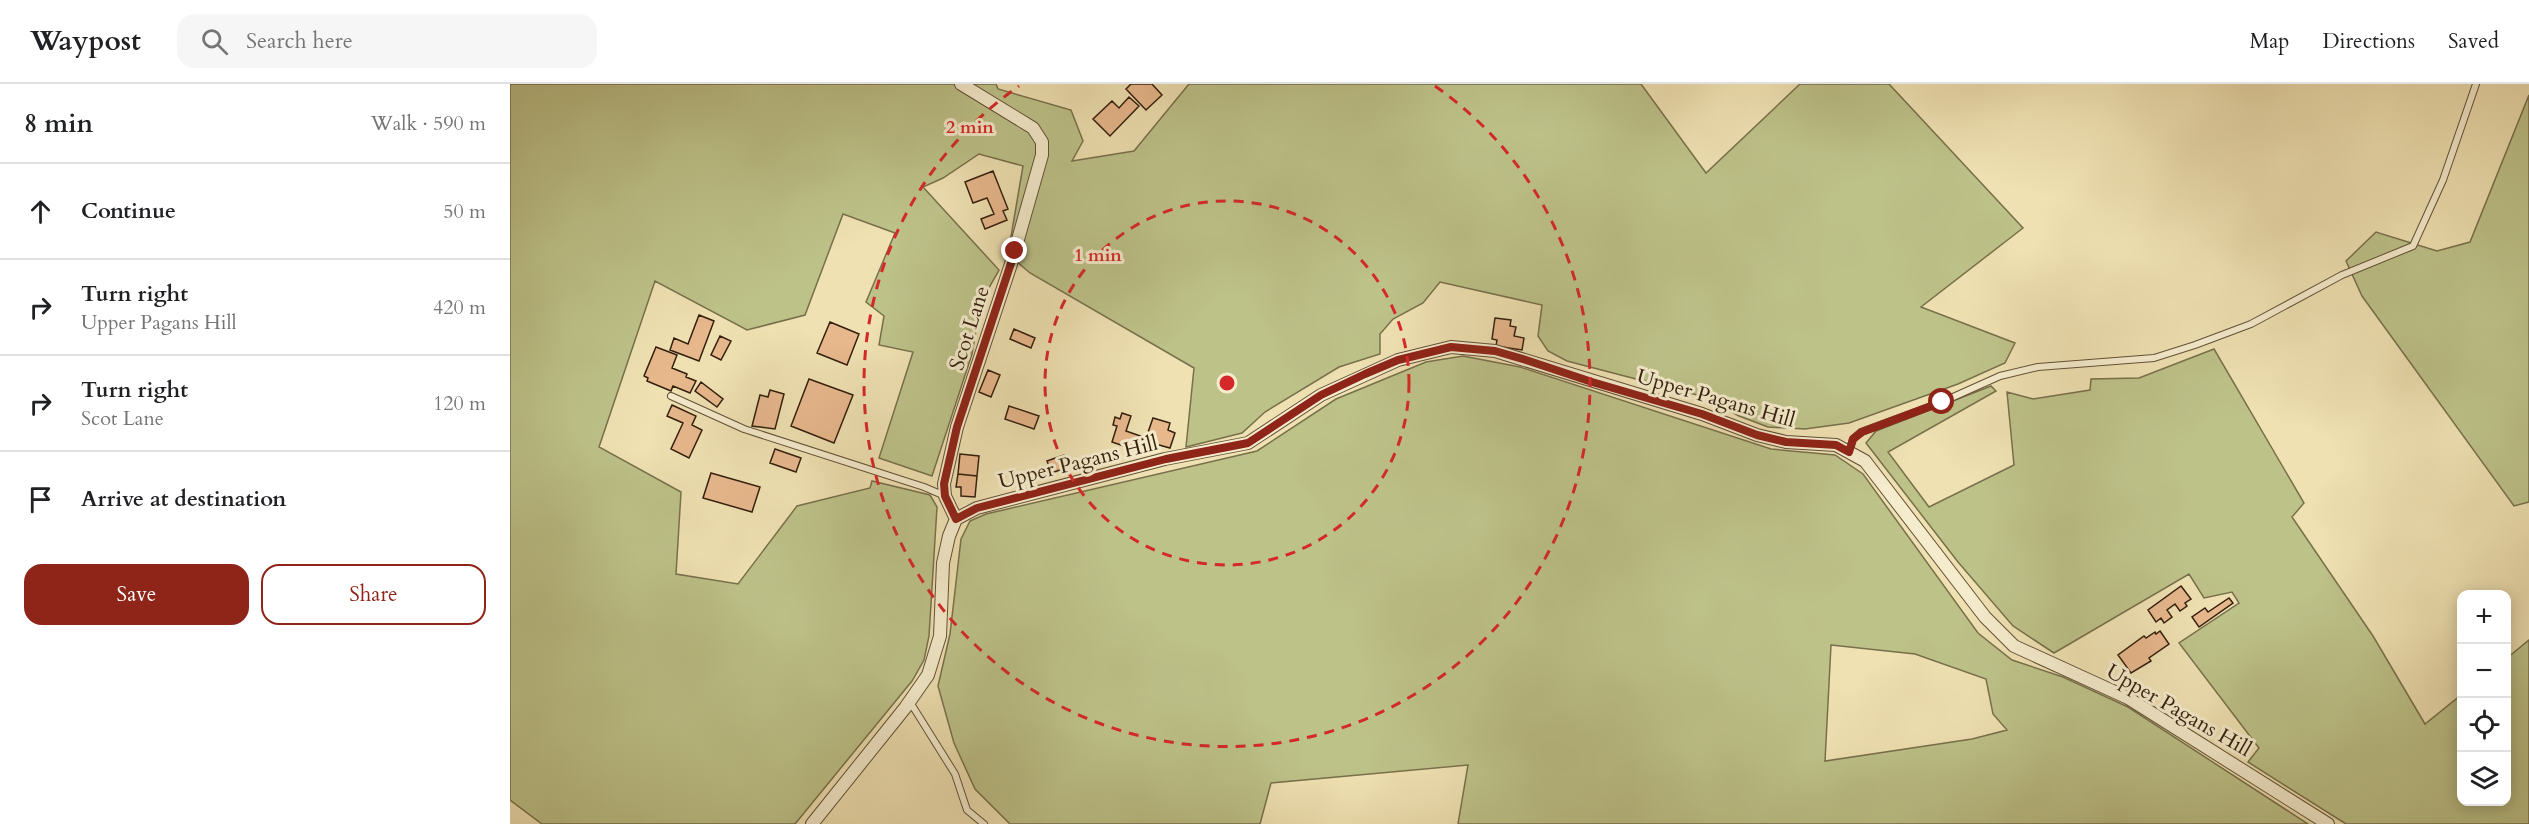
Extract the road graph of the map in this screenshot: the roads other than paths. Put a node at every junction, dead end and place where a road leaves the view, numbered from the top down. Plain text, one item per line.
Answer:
1 (961, 84) edge
2 (2476, 84) edge
3 (671, 396) dead end
4 (1849, 452) junction
5 (945, 496) junction
6 (956, 519) junction
7 (910, 701) junction
8 (812, 824) edge
9 (984, 824) edge
10 (2328, 824) edge

1 - 5 street, Scot Lane
2 - 4 lane
3 - 5 lane
4 - 6 street, Upper Pagans Hill
4 - 10 street, Upper Pagans Hill
5 - 6 street
6 - 7 street
7 - 8 street
7 - 9 lane

